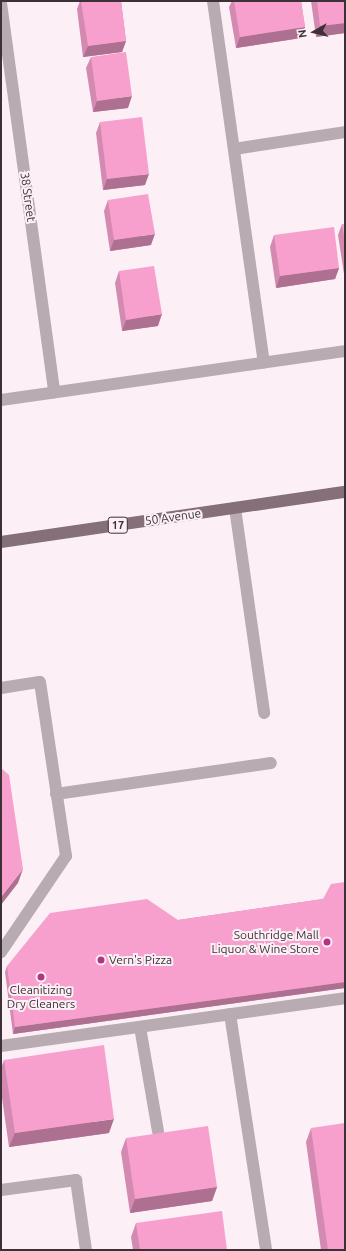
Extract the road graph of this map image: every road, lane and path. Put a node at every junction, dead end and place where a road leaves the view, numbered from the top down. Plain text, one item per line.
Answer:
1 (213, 1) edge
2 (1, 3) edge
3 (345, 132) edge
4 (234, 149) junction
5 (345, 351) edge
6 (264, 362) junction
7 (54, 392) junction
8 (1, 400) edge
9 (345, 492) edge
10 (234, 508) junction
11 (1, 542) edge
12 (1, 688) edge
13 (264, 713) dead end
14 (271, 763) dead end
15 (56, 794) junction
16 (1, 952) edge
17 (345, 998) edge
18 (230, 1014) junction
19 (140, 1027) junction
20 (1, 1046) edge
21 (158, 1131) dead end
22 (1, 1190) edge
23 (86, 1250) edge
24 (266, 1250) edge

1 - 4 street
2 - 7 street, 38 Street
3 - 4 street
4 - 6 street
5 - 6 street
6 - 7 street
7 - 8 street
9 - 10 main road, 50 Avenue / 17
10 - 11 main road, 50 Avenue / 17
10 - 13 street
12 - 15 street
14 - 15 street
15 - 16 street
17 - 18 street
18 - 19 street
18 - 24 street
19 - 20 street
19 - 21 street
22 - 23 street

